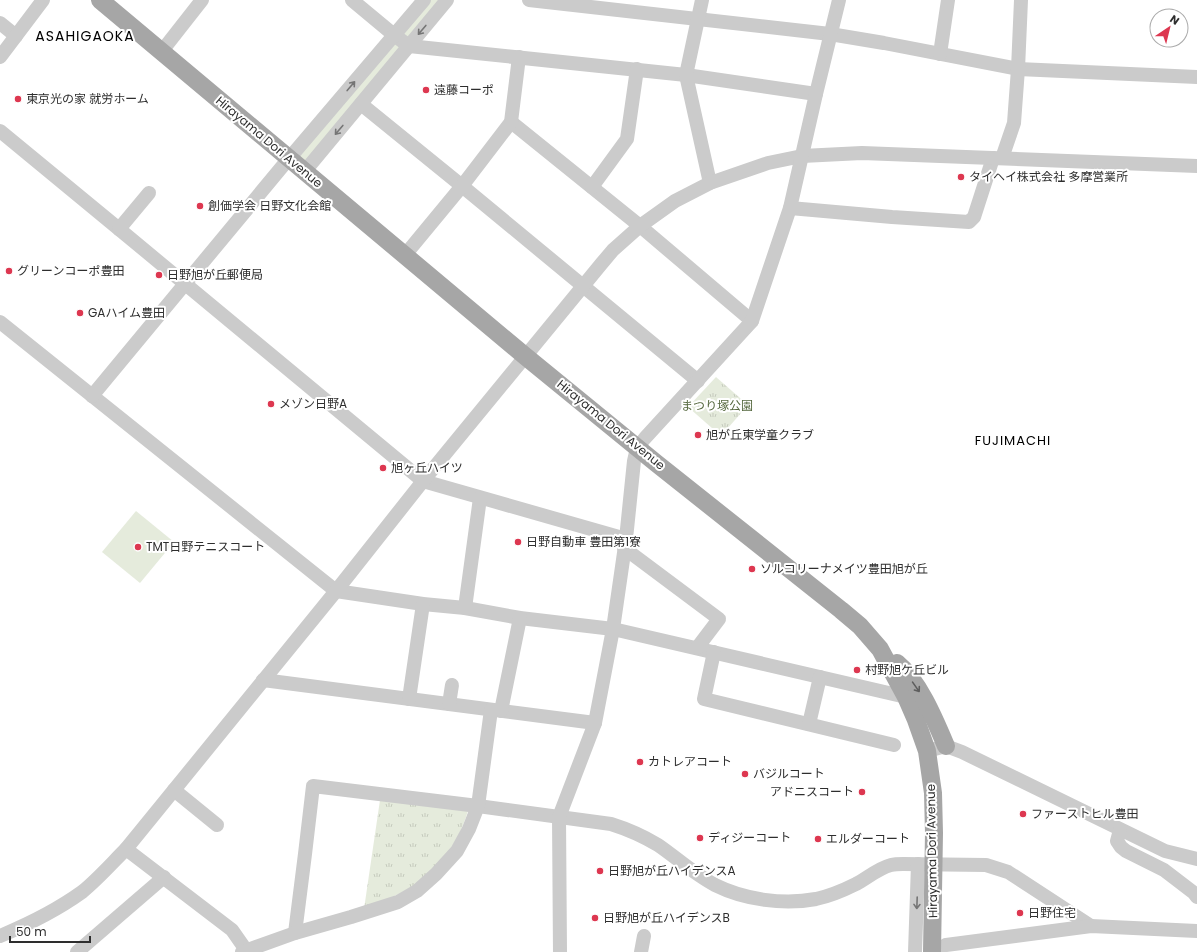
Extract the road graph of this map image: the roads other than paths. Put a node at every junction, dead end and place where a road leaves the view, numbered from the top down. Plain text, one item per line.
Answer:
1 (43, 0) edge
2 (100, 0) edge
3 (202, 0) edge
4 (352, 0) edge
5 (424, 0) edge
6 (448, 0) edge
7 (529, 0) edge
8 (702, 0) edge
9 (839, 0) edge
10 (948, 0) edge
11 (1021, 0) edge
12 (698, 19) junction
13 (0, 22) edge
14 (830, 34) junction
15 (394, 35) junction
16 (16, 36) junction
17 (409, 46) junction
18 (162, 51) junction
19 (940, 54) junction
20 (0, 57) edge
21 (519, 57) junction
22 (637, 69) junction
23 (1018, 69) junction
24 (686, 75) junction
25 (1197, 78) edge
26 (816, 94) junction
27 (361, 104) junction
28 (511, 122) junction
29 (0, 131) edge
30 (802, 156) junction
31 (289, 158) junction
32 (998, 158) junction
33 (1197, 166) edge
34 (305, 171) junction
35 (710, 183) junction
36 (462, 186) junction
37 (592, 187) junction
38 (149, 193) dead end
39 (790, 208) junction
40 (640, 226) junction
41 (119, 229) junction
42 (404, 255) junction
43 (185, 284) junction
44 (583, 286) junction
45 (752, 320) junction
46 (0, 322) edge
47 (526, 356) junction
48 (698, 381) junction
49 (92, 396) junction
50 (637, 448) junction
51 (423, 482) junction
52 (480, 498) junction
53 (625, 543) junction
54 (336, 591) junction
55 (423, 604) junction
56 (465, 608) junction
57 (520, 618) junction
58 (613, 629) junction
59 (697, 648) junction
60 (880, 649) junction
61 (714, 652) junction
62 (820, 677) junction
63 (263, 680) junction
64 (452, 685) dead end
65 (906, 697) junction
66 (409, 698) junction
67 (449, 704) junction
68 (496, 710) junction
69 (595, 723) junction
70 (809, 724) junction
71 (894, 745) dead end
72 (946, 746) junction
73 (927, 751) junction
74 (174, 790) junction
75 (478, 806) junction
76 (559, 817) junction
77 (217, 825) dead end
78 (1120, 830) junction
79 (126, 848) junction
80 (1197, 859) edge
81 (926, 864) junction
82 (164, 877) junction
83 (1197, 897) edge
84 (1092, 926) junction
85 (1197, 932) edge
86 (295, 933) junction
87 (0, 936) edge
88 (644, 936) dead end
89 (933, 948) edge
90 (245, 951) edge
91 (77, 952) edge
92 (560, 952) edge
93 (641, 952) edge
94 (915, 952) edge

1 - 16 street
2 - 18 main road, Hirayama Dori Avenue
3 - 18 street
4 - 15 street
5 - 15 street
6 -> 17 street
7 - 12 street
8 - 12 street
9 - 14 street
10 - 19 street
11 - 23 street
12 - 14 street
12 - 24 street
13 - 16 street
14 - 19 street
14 - 26 street
15 - 17 street
31 -> 15 street
16 - 20 street
17 - 21 street
17 - 27 street
18 - 31 main road, Hirayama Dori Avenue
19 - 23 street
21 - 22 street
21 - 28 street
22 - 24 street
22 - 37 street
23 - 25 street
23 - 32 street
24 - 26 street
24 - 35 street
26 - 30 street
27 -> 34 street
27 - 36 street
28 - 36 street
28 - 37 street
29 - 41 street
30 - 32 street
30 - 35 street
30 - 39 street
31 - 34 main road, Hirayama Dori Avenue
31 - 43 street
32 - 33 street
32 - 39 street
34 - 42 main road, Hirayama Dori Avenue
35 - 40 street
36 - 42 street
36 - 44 street
37 - 40 street
38 - 41 street
39 - 45 street
40 - 44 street
40 - 45 street
41 - 43 street
42 - 47 main road, Hirayama Dori Avenue
43 - 49 street
43 - 51 street
44 - 47 street
44 - 48 street
45 - 48 street
46 - 49 street
47 - 50 main road, Hirayama Dori Avenue
47 - 51 street
48 - 50 street
49 - 54 street
50 - 53 street
50 - 60 main road, Hirayama Dori Avenue
51 - 52 street
51 - 54 street
52 - 53 street
52 - 56 street
53 - 58 street
53 - 59 street
54 - 55 street
54 - 63 street
55 - 56 street
55 - 66 street
56 - 57 street
57 - 58 street
57 - 68 street
58 - 59 street
58 - 69 street
59 - 61 street
60 - 65 main road, Hirayama Dori Avenue
60 -> 72 main road
61 - 62 street
61 - 70 street
62 - 65 street
62 - 70 street
63 - 66 street
63 - 74 street
64 - 67 street
65 - 73 main road, Hirayama Dori Avenue
66 - 67 street
67 - 68 street
68 - 69 street
68 - 75 street
69 - 76 street
70 - 71 street
72 - 73 street
72 - 78 street
73 - 81 main road, Hirayama Dori Avenue
74 - 77 street
74 - 79 street
75 - 76 street
75 - 86 street
75 - 86 street
76 - 81 street
76 - 92 street
78 - 80 street
78 - 83 street
79 - 82 street
79 - 87 street
81 - 84 street
81 - 89 main road, Hirayama Dori Avenue
81 -> 94 street
82 - 90 street
82 - 91 street
84 - 85 street
84 - 89 street
86 - 90 street
88 - 93 street

